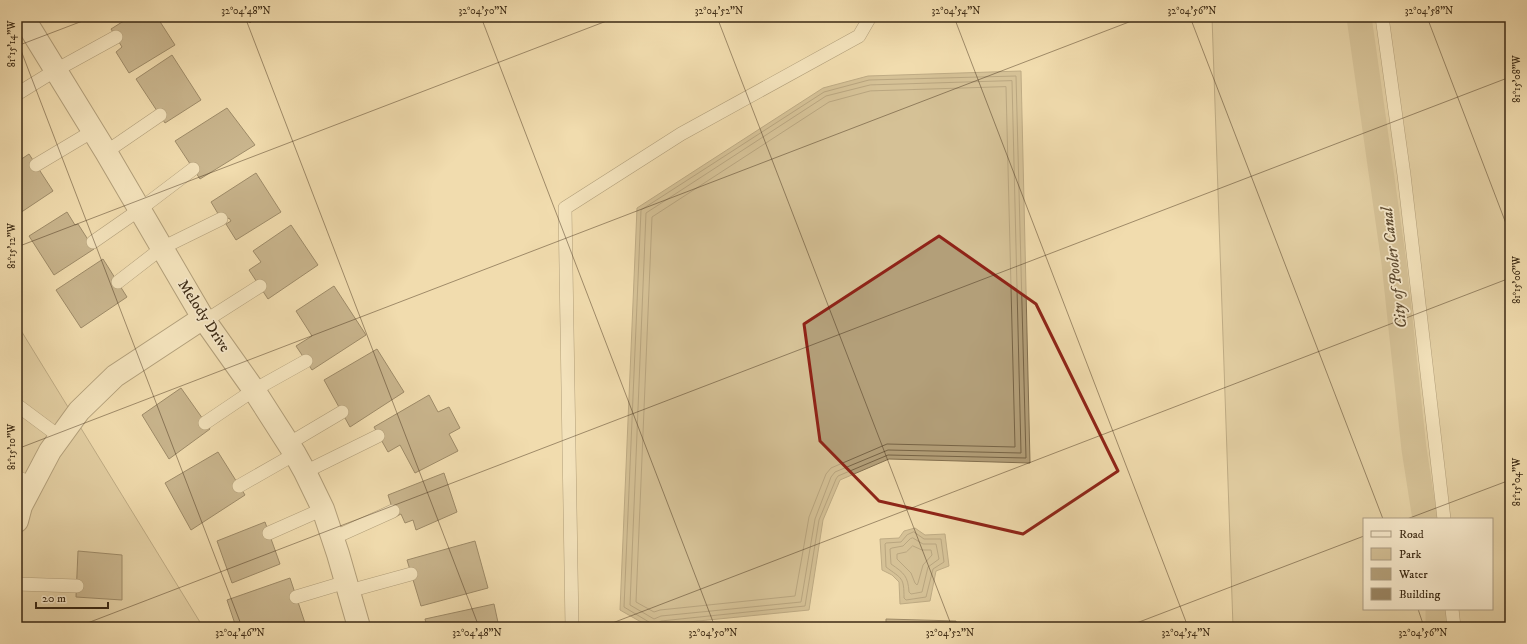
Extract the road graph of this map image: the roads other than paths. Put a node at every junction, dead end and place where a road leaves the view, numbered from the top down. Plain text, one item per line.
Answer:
1 (870, 17) edge
2 (1382, 17) edge
3 (26, 18) edge
4 (116, 37) dead end
5 (56, 70) junction
6 (17, 94) edge
7 (160, 115) dead end
8 (93, 131) junction
9 (106, 152) junction
10 (36, 165) dead end
11 (193, 169) dead end
12 (139, 210) junction
13 (221, 219) dead end
14 (93, 242) dead end
15 (162, 248) junction
16 (118, 282) dead end
17 (260, 286) dead end
18 (204, 320) junction
19 (306, 360) dead end
20 (254, 390) junction
21 (17, 405) edge
22 (342, 412) dead end
23 (205, 423) dead end
24 (378, 436) dead end
25 (60, 437) junction
26 (296, 456) junction
27 (25, 481) edge
28 (239, 486) dead end
29 (323, 509) junction
30 (393, 511) dead end
31 (1444, 518) edge
32 (17, 521) edge
33 (269, 532) dead end
34 (333, 538) junction
35 (411, 574) dead end
36 (17, 584) edge
37 (77, 586) dead end
38 (347, 587) junction
39 (296, 597) dead end
40 (1452, 610) edge
41 (359, 627) edge
42 (572, 627) edge
43 (1454, 627) edge

1 - 42 lane
2 - 31 lane
3 - 5 street, Melody Drive
4 - 5 lane
5 - 6 lane
5 - 8 street, Melody Drive
7 - 9 lane
8 - 9 street, Melody Drive
8 - 10 lane
9 - 12 street, Melody Drive
11 - 12 lane
12 - 14 lane
12 - 15 street, Melody Drive
13 - 15 lane
15 - 16 lane
15 - 18 street, Melody Drive
17 - 18 lane
18 - 20 street, Melody Drive
18 - 25 street
19 - 20 lane
20 - 23 lane
20 - 26 street, Melody Drive
21 - 25 lane
22 - 26 lane
24 - 26 lane
25 - 27 street
26 - 28 lane
26 - 29 street, Melody Drive
27 - 32 street
29 - 33 lane
29 - 34 street, Melody Drive
30 - 34 lane
34 - 38 street, Melody Drive
35 - 38 lane
36 - 37 lane
38 - 39 lane
38 - 41 street, Melody Drive
40 - 43 lane

